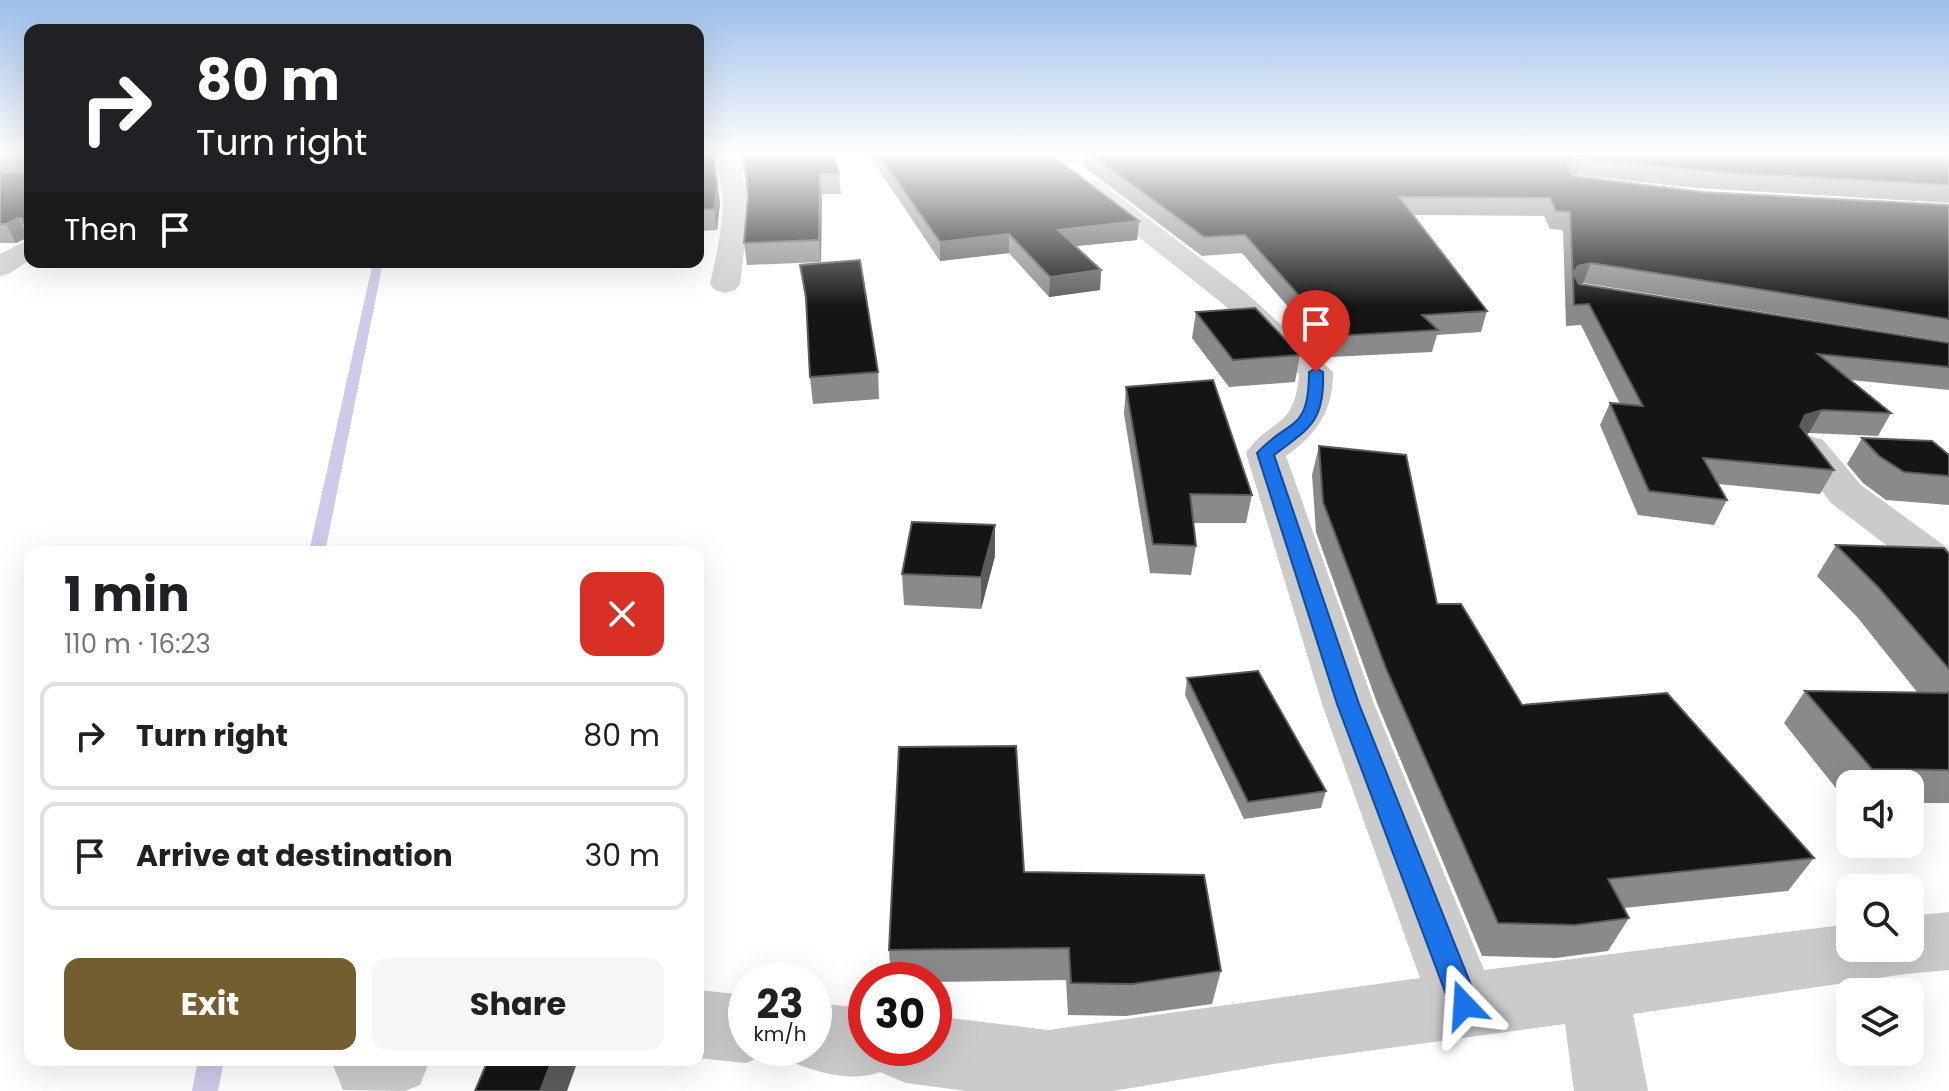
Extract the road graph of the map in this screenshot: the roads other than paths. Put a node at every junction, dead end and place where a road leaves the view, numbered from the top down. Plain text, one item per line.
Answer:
1 (735, 205) edge
2 (1114, 205) edge
3 (24, 251) edge
4 (0, 267) edge
5 (725, 284) dead end
6 (1862, 451) edge
7 (1949, 577) edge
8 (1949, 941) edge
9 (1924, 944) edge
10 (1836, 956) edge
11 (1594, 987) junction
12 (1464, 1005) junction
13 (704, 1025) edge
14 (728, 1027) edge
15 (952, 1054) edge
16 (1611, 1091) edge

1 - 5 street
2 - 12 street
3 - 4 street
6 - 7 street
8 - 9 street
10 - 11 street
11 - 12 street
11 - 16 street
12 - 15 street
13 - 14 street

